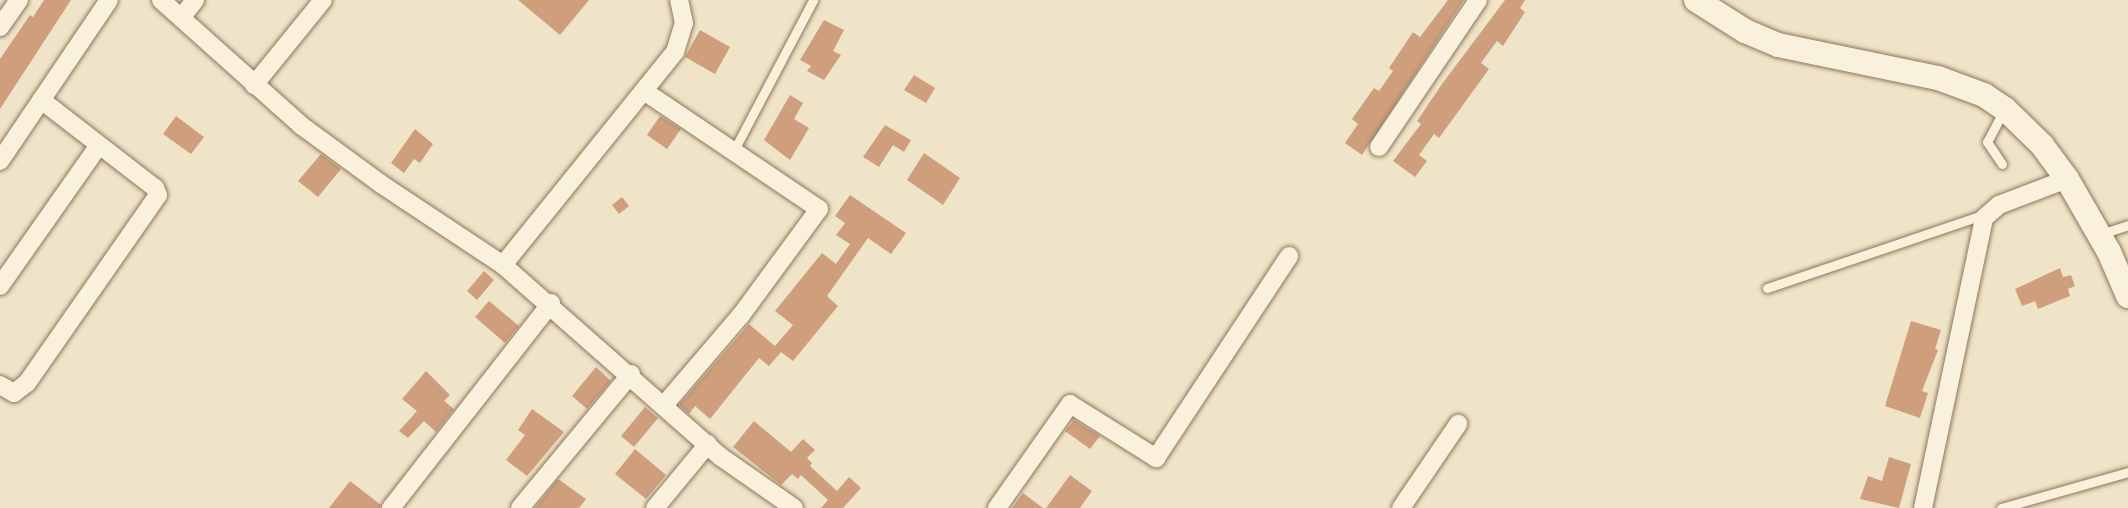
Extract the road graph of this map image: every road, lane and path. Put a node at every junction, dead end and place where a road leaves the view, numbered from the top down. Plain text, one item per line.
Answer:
1 (19, 0) edge
2 (109, 0) edge
3 (161, 0) edge
4 (195, 0) edge
5 (323, 0) edge
6 (679, 0) edge
7 (813, 0) edge
8 (1478, 0) edge
9 (1696, 0) edge
10 (181, 18) junction
11 (1, 22) edge
12 (254, 85) junction
13 (644, 91) junction
14 (41, 100) junction
15 (2005, 109) junction
16 (99, 145) junction
17 (1379, 147) dead end
18 (734, 152) junction
19 (0, 161) edge
20 (2002, 164) dead end
21 (2067, 179) junction
22 (1987, 213) junction
23 (2128, 225) edge
24 (2104, 241) junction
25 (1290, 256) dead end
26 (504, 265) junction
27 (0, 286) edge
28 (1767, 288) dead end
29 (2128, 296) edge
30 (551, 303) junction
31 (631, 374) junction
32 (0, 385) edge
33 (665, 404) junction
34 (1458, 424) dead end
35 (708, 444) junction
36 (2128, 472) edge
37 (391, 508) edge
38 (519, 508) edge
39 (656, 508) edge
40 (794, 508) edge
41 (997, 508) edge
42 (1401, 508) edge
43 (1923, 508) edge
44 (2001, 508) edge

1 - 11 street
2 - 14 street
3 - 10 street
4 - 10 street
5 - 12 street
6 - 13 street
7 - 18 lane
8 - 17 street
9 - 15 street
10 - 12 street
12 - 26 street
13 - 18 street
13 - 26 street
14 - 16 street
14 - 19 street
15 - 20 lane
15 - 21 street
16 - 27 street
16 - 32 street
18 - 33 street
21 - 22 street
21 - 24 street
22 - 28 lane
22 - 43 street
23 - 24 lane
24 - 29 street
25 - 41 street
26 - 30 street
30 - 31 street
30 - 37 street
31 - 33 street
31 - 38 street
33 - 35 street
34 - 42 street
35 - 39 street
35 - 40 street
36 - 44 lane

